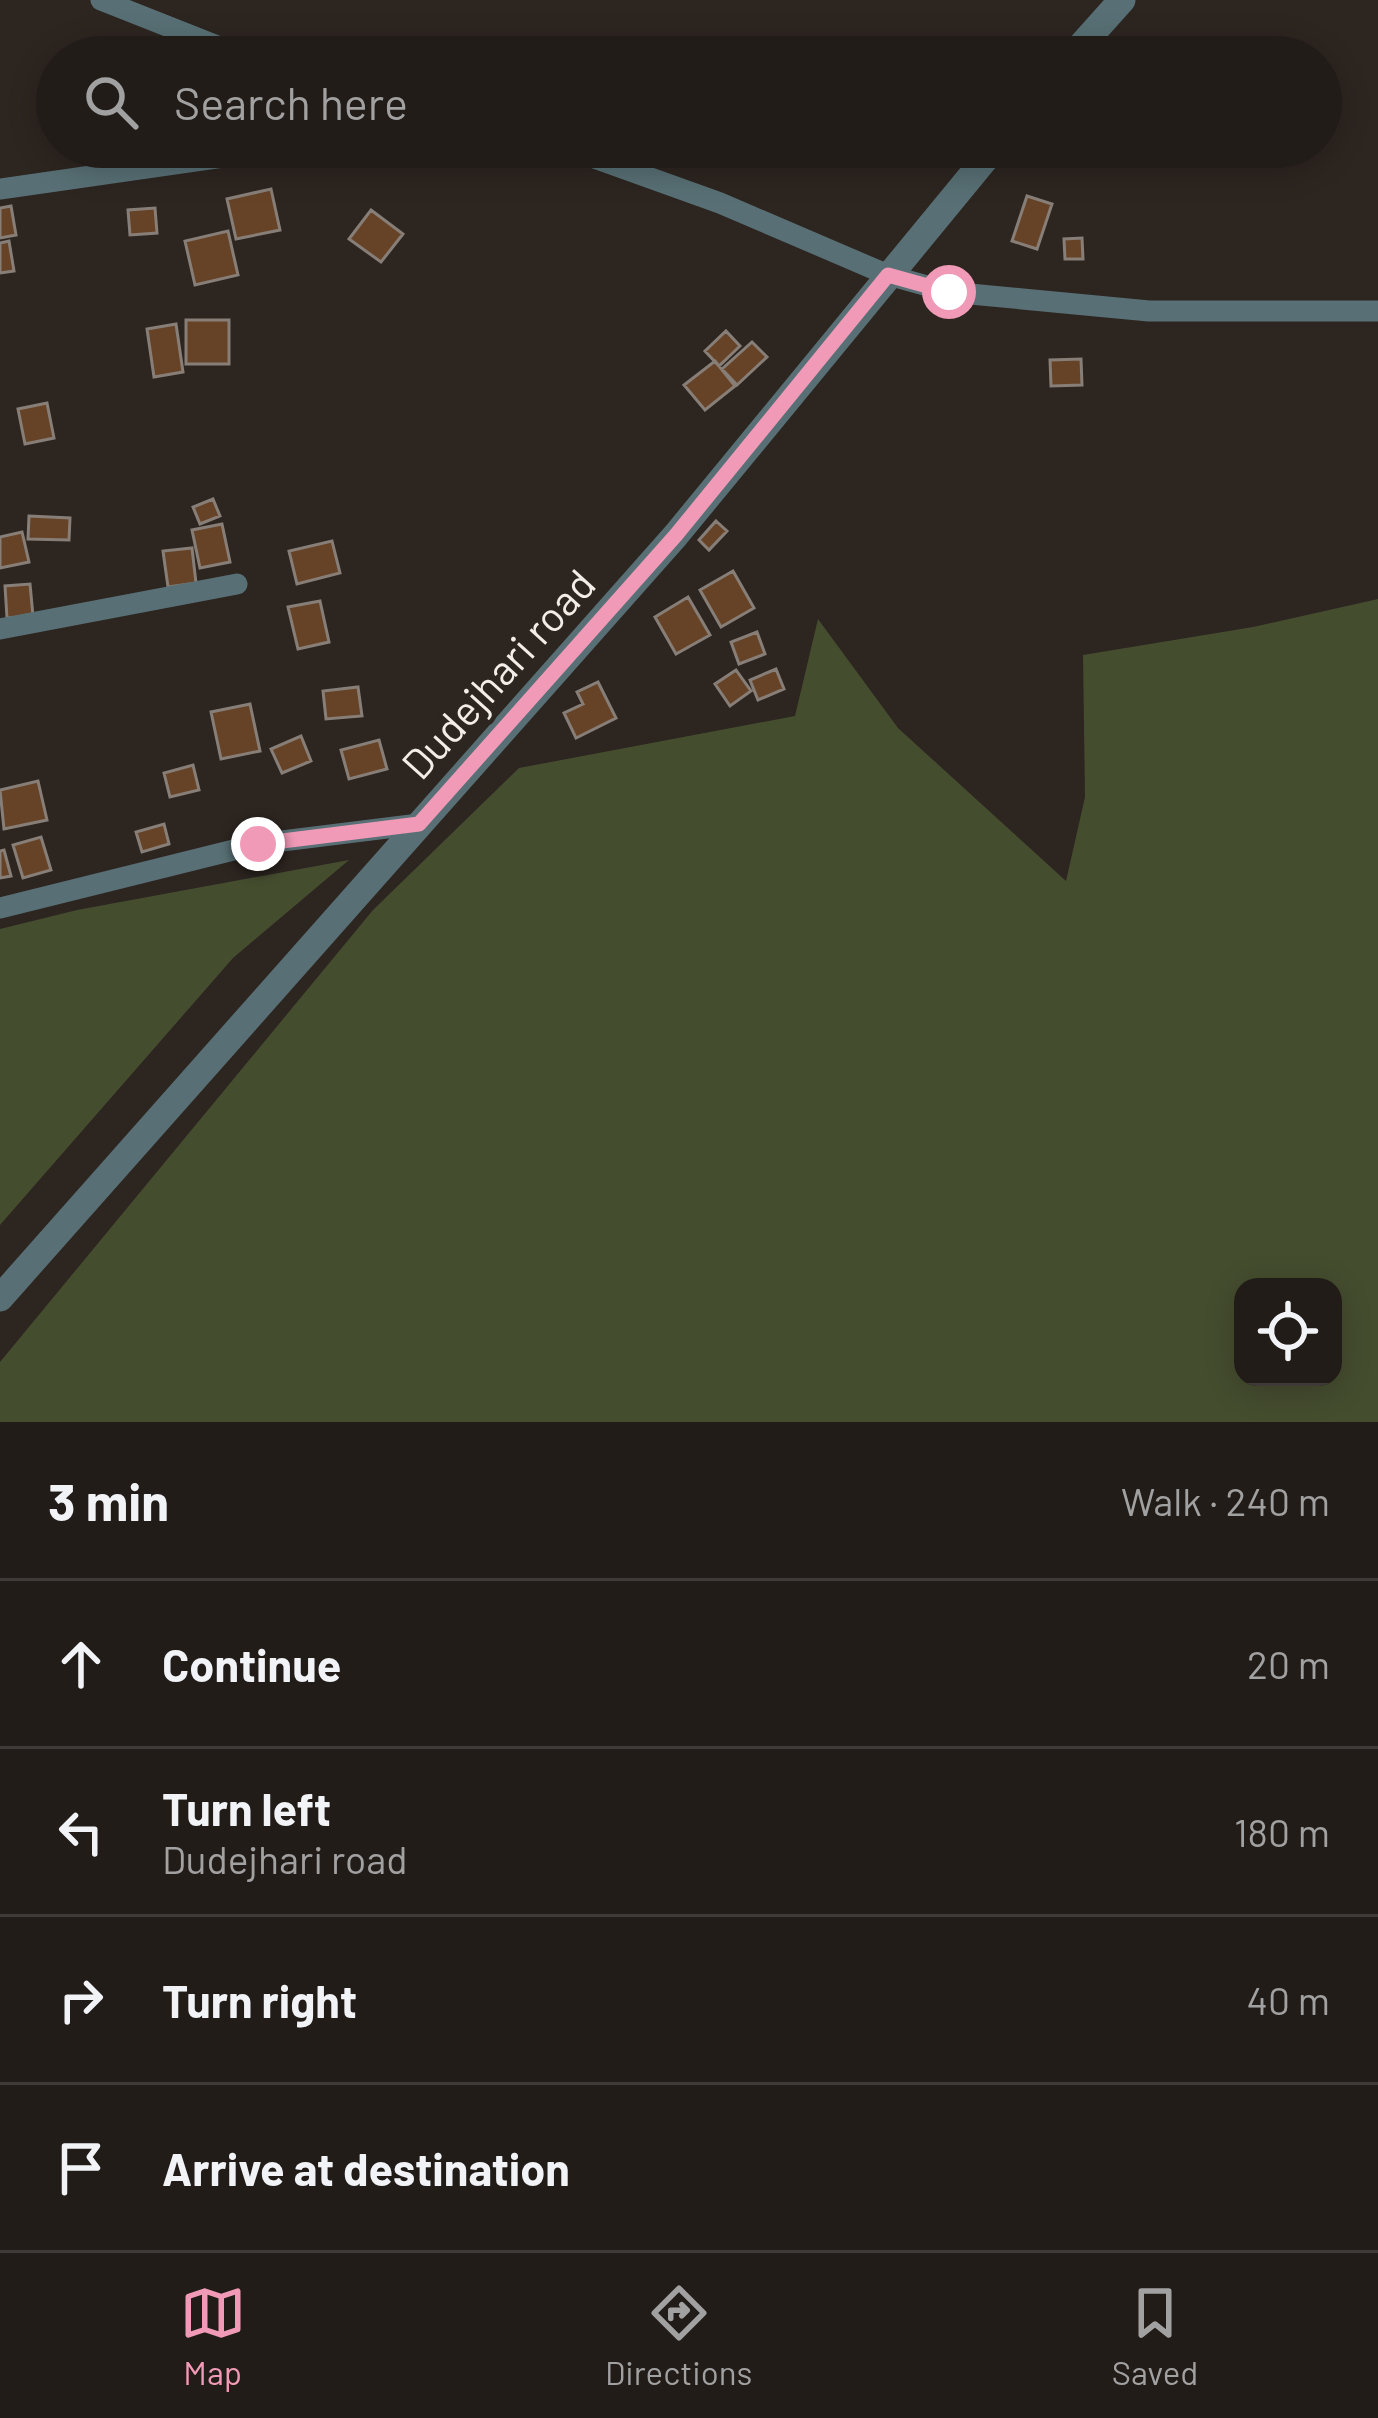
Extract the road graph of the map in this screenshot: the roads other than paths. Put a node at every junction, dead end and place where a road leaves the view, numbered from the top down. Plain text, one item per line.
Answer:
1 (100, 0) edge
2 (1122, 0) edge
3 (189, 36) edge
4 (1090, 36) edge
5 (142, 168) edge
6 (623, 168) edge
7 (977, 168) edge
8 (0, 189) edge
9 (888, 275) junction
10 (1378, 311) edge
11 (238, 584) dead end
12 (0, 629) edge
13 (419, 824) junction
14 (0, 908) edge
15 (0, 1298) edge

1 - 3 street
2 - 4 street
5 - 8 street
6 - 9 street
7 - 9 street, Dudejhari road
9 - 10 street
9 - 13 street, Dudejhari road
11 - 12 street
13 - 14 street
13 - 15 street, Dudejhari road

